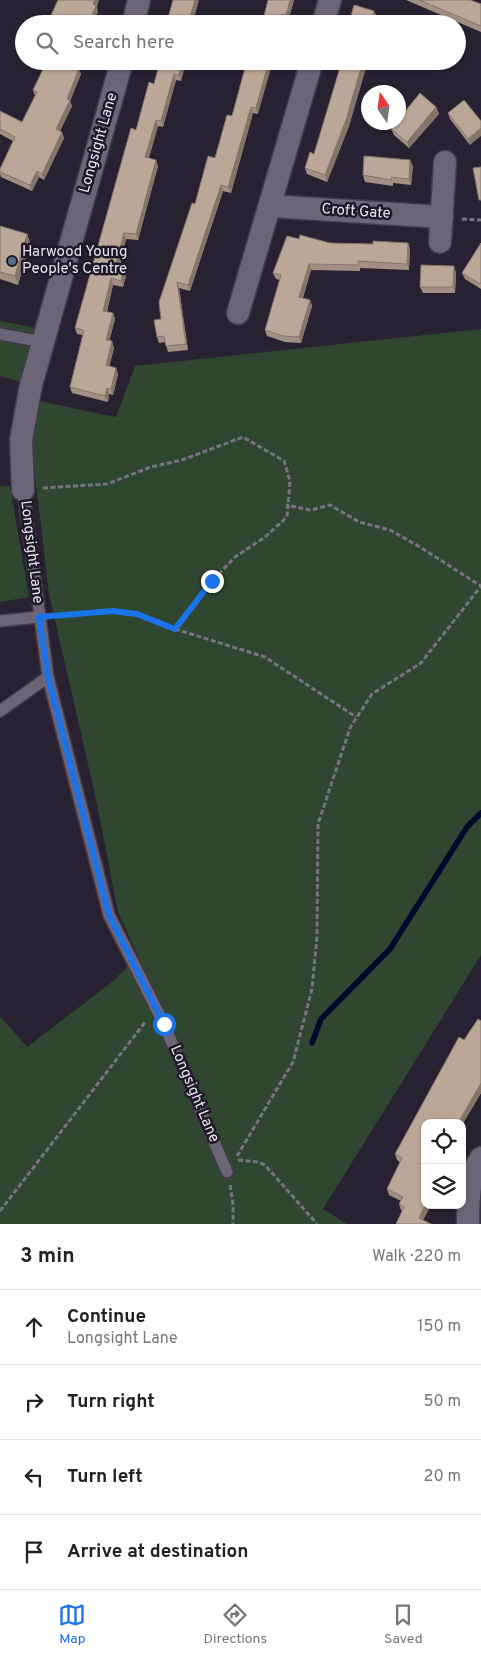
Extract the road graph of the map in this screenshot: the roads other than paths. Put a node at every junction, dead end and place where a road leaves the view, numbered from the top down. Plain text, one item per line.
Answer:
1 (140, 0) edge
2 (330, 0) edge
3 (136, 15) edge
4 (326, 15) edge
5 (119, 70) edge
6 (309, 70) edge
7 (445, 162) dead end
8 (270, 206) junction
9 (442, 217) junction
10 (440, 242) dead end
11 (240, 314) dead end
12 (0, 334) edge
13 (42, 342) junction
14 (23, 490) joint
15 (39, 617) junction
16 (0, 621) edge
17 (48, 677) junction
18 (0, 711) edge
19 (481, 1158) edge
20 (227, 1172) road end
21 (468, 1224) edge

1 - 3 street
2 - 4 street
5 - 13 street, Longsight Lane
6 - 8 street
7 - 9 street
8 - 9 street, Croft Gate
8 - 11 street
9 - 10 street
12 - 13 lane
13 - 14 street, Longsight Lane
14 - 15 lane, Longsight Lane
15 - 16 lane
15 - 17 lane, Longsight Lane
17 - 18 lane
17 - 20 lane, Longsight Lane
19 - 21 street

